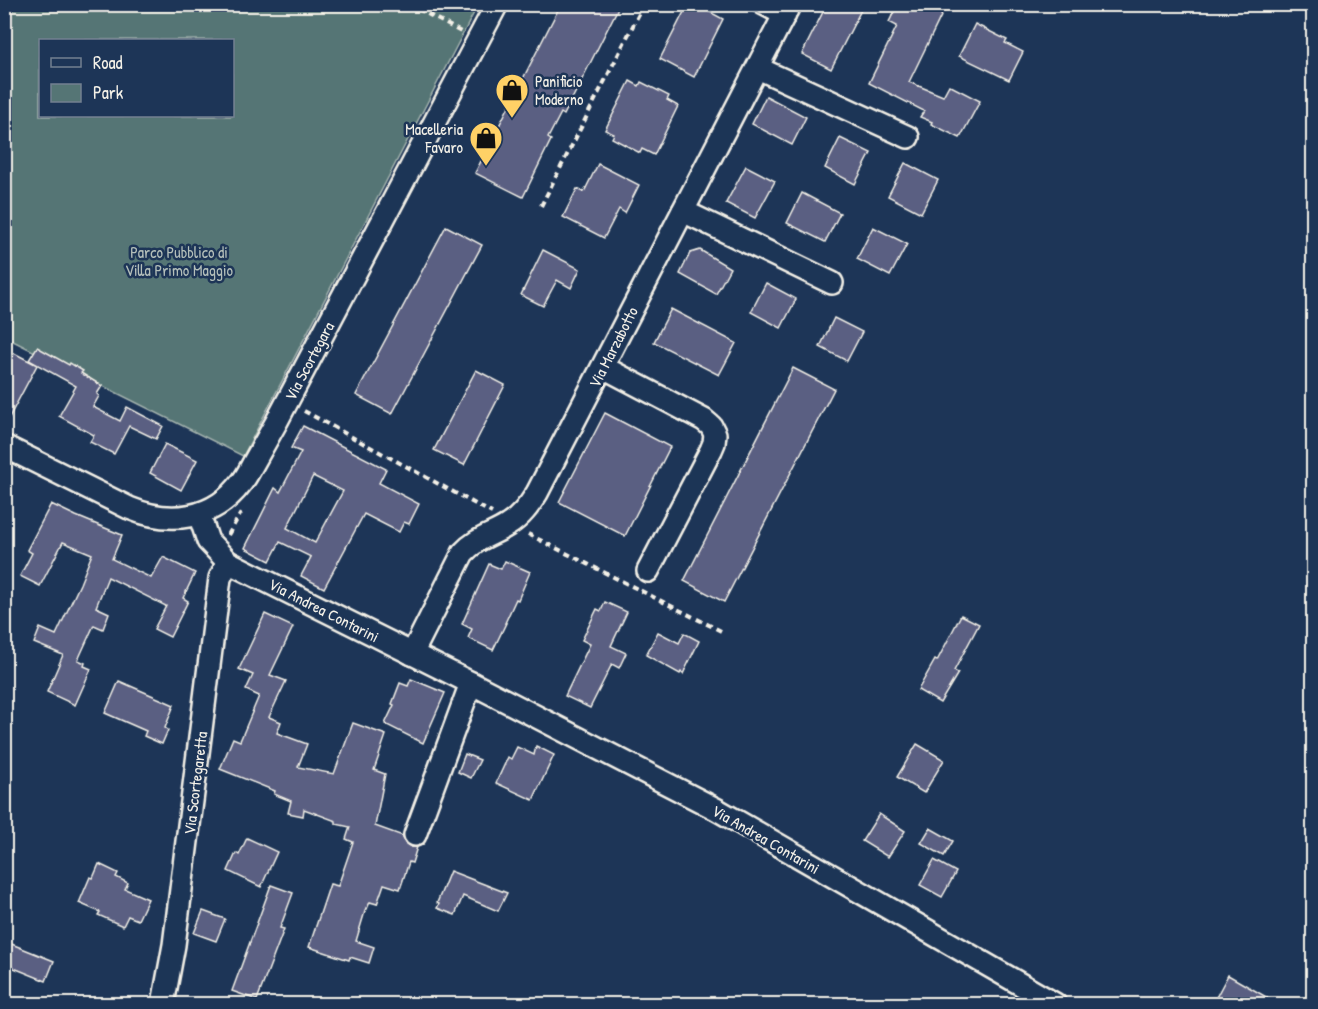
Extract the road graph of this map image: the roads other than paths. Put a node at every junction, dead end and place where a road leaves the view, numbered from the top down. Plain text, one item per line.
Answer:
1 (497, 4) edge
2 (764, 4) edge
3 (787, 10) edge
4 (758, 68) junction
5 (908, 137) dead end
6 (683, 211) junction
7 (832, 283) dead end
8 (603, 367) junction
9 (4, 446) edge
10 (199, 513) junction
11 (228, 562) junction
12 (648, 571) dead end
13 (412, 654) junction
14 (471, 683) junction
15 (415, 835) dead end
16 (163, 1005) edge
17 (1054, 1005) edge

1 - 10 street, Via Scortegara
2 - 3 street, Via Marzabotto
3 - 4 street, Via Marzabotto
4 - 5 street
4 - 6 street, Via Marzabotto
6 - 7 street
6 - 8 street, Via Marzabotto
8 - 12 street
8 - 13 street, Via Marzabotto
9 - 10 street, Via Scortegara
10 - 11 street, Via Andrea Contarini
11 - 13 street, Via Andrea Contarini
11 - 16 street, Via Scortegaretta
13 - 14 street, Via Andrea Contarini
14 - 15 street
14 - 17 street, Via Andrea Contarini

